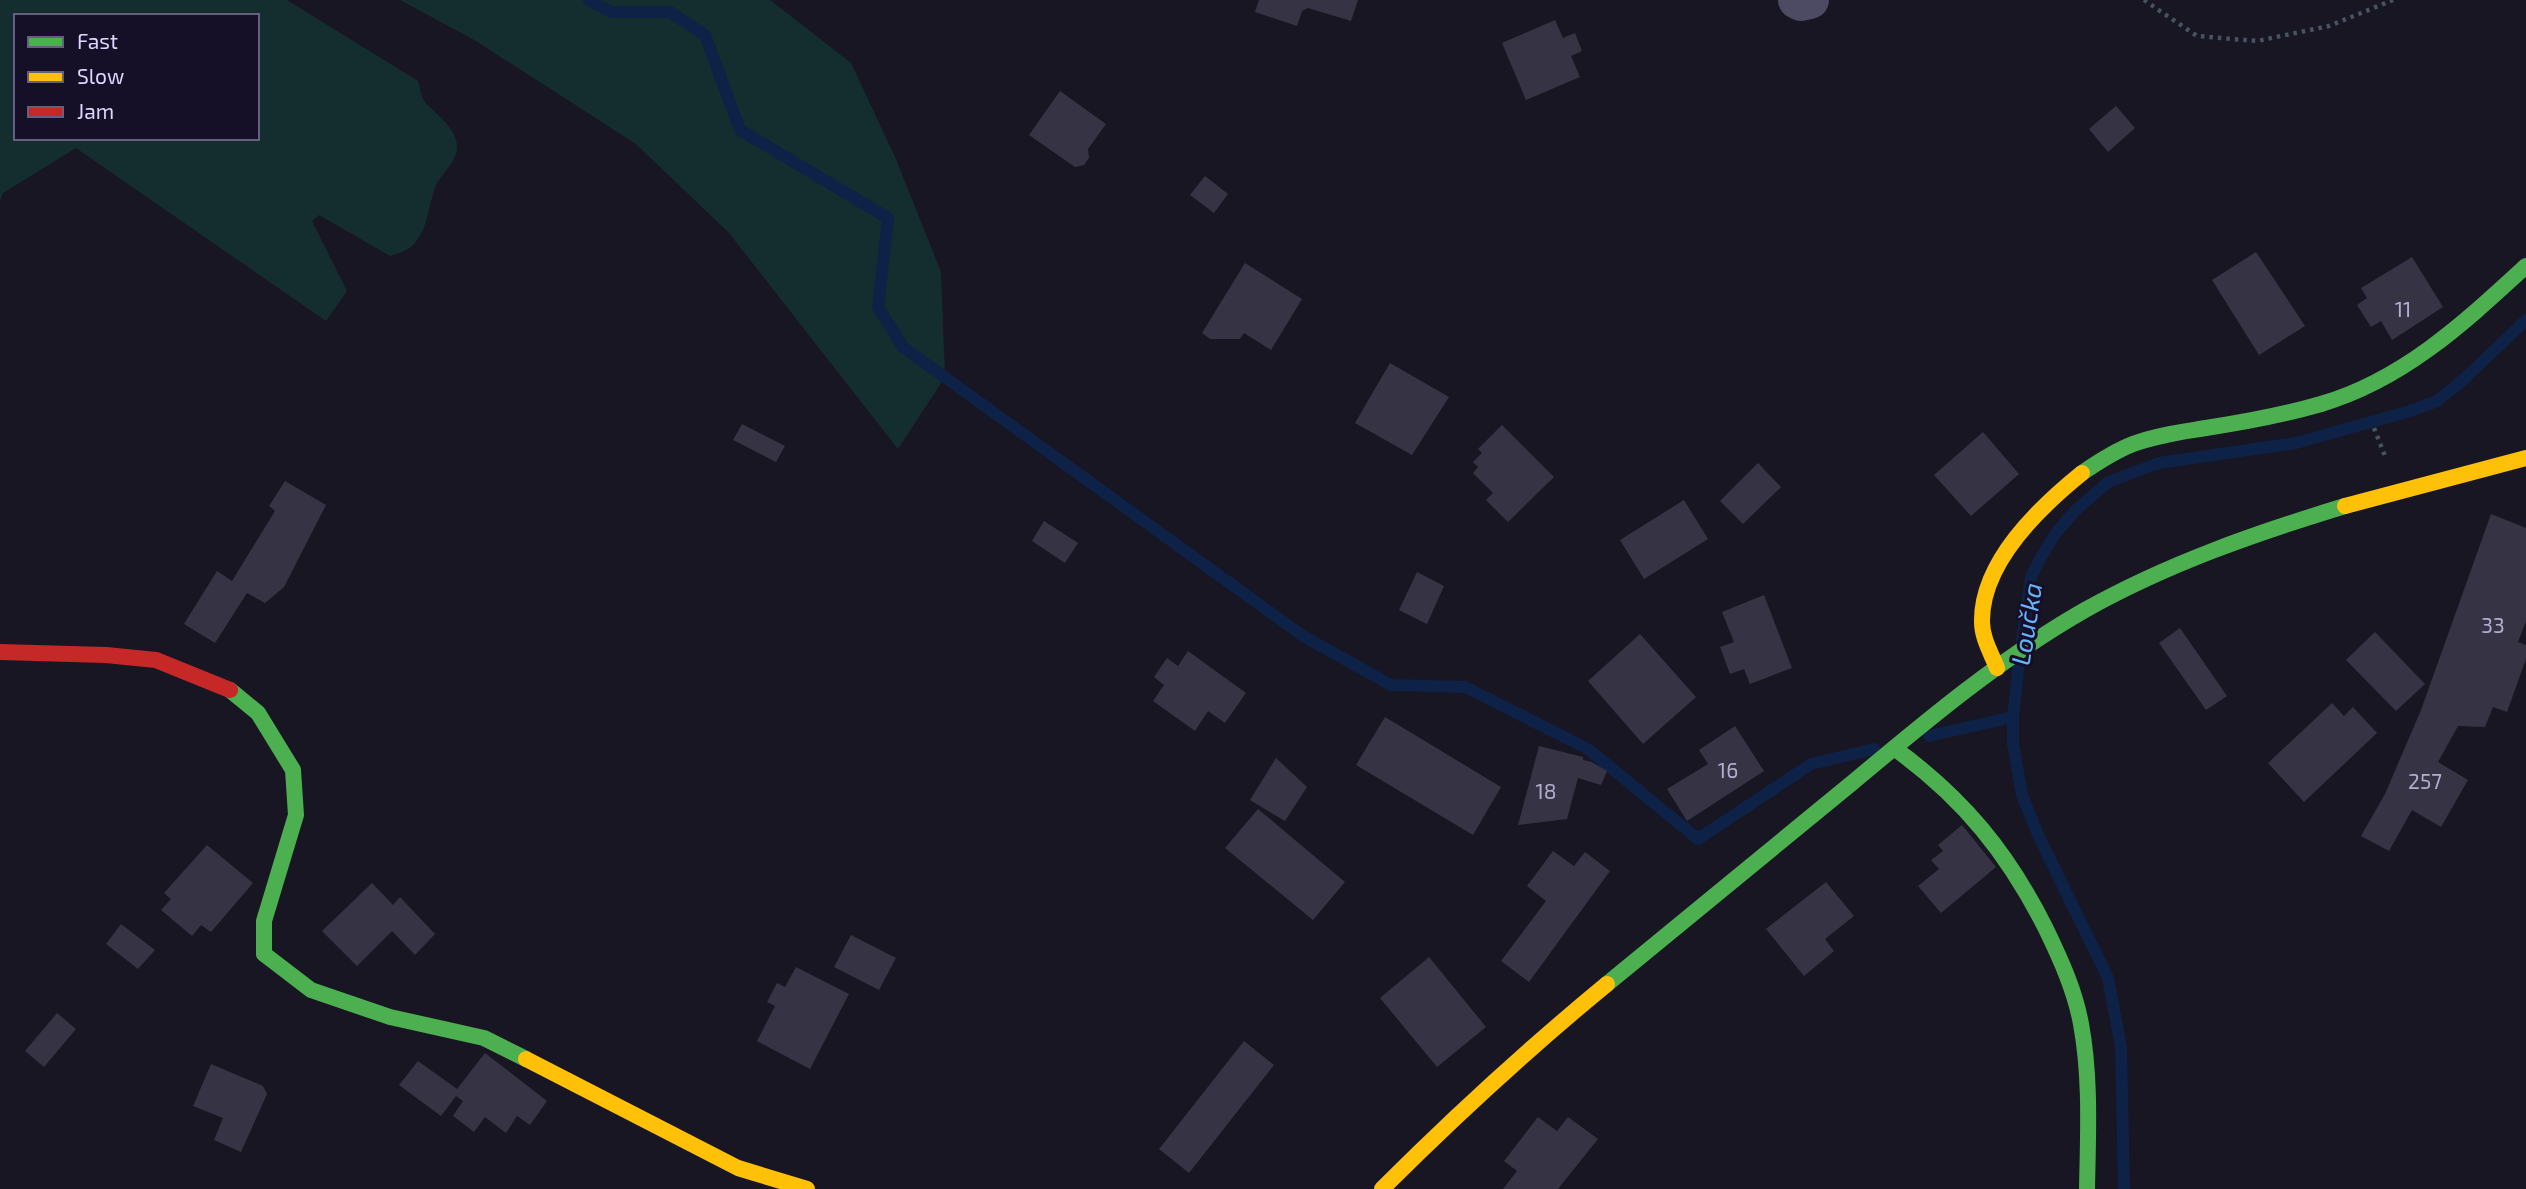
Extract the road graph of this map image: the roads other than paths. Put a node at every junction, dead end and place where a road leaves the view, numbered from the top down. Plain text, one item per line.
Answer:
1 (1797, 0) edge
2 (1810, 0) edge
3 (2526, 266) edge
4 (2526, 458) edge
5 (0, 652) edge
6 (1997, 668) junction
7 (1894, 748) junction
8 (807, 1189) edge
9 (1382, 1189) edge
10 (2087, 1189) edge

1 - 2 street
3 - 6 street
4 - 6 street
5 - 8 street
6 - 7 street
7 - 9 street
7 - 10 street

